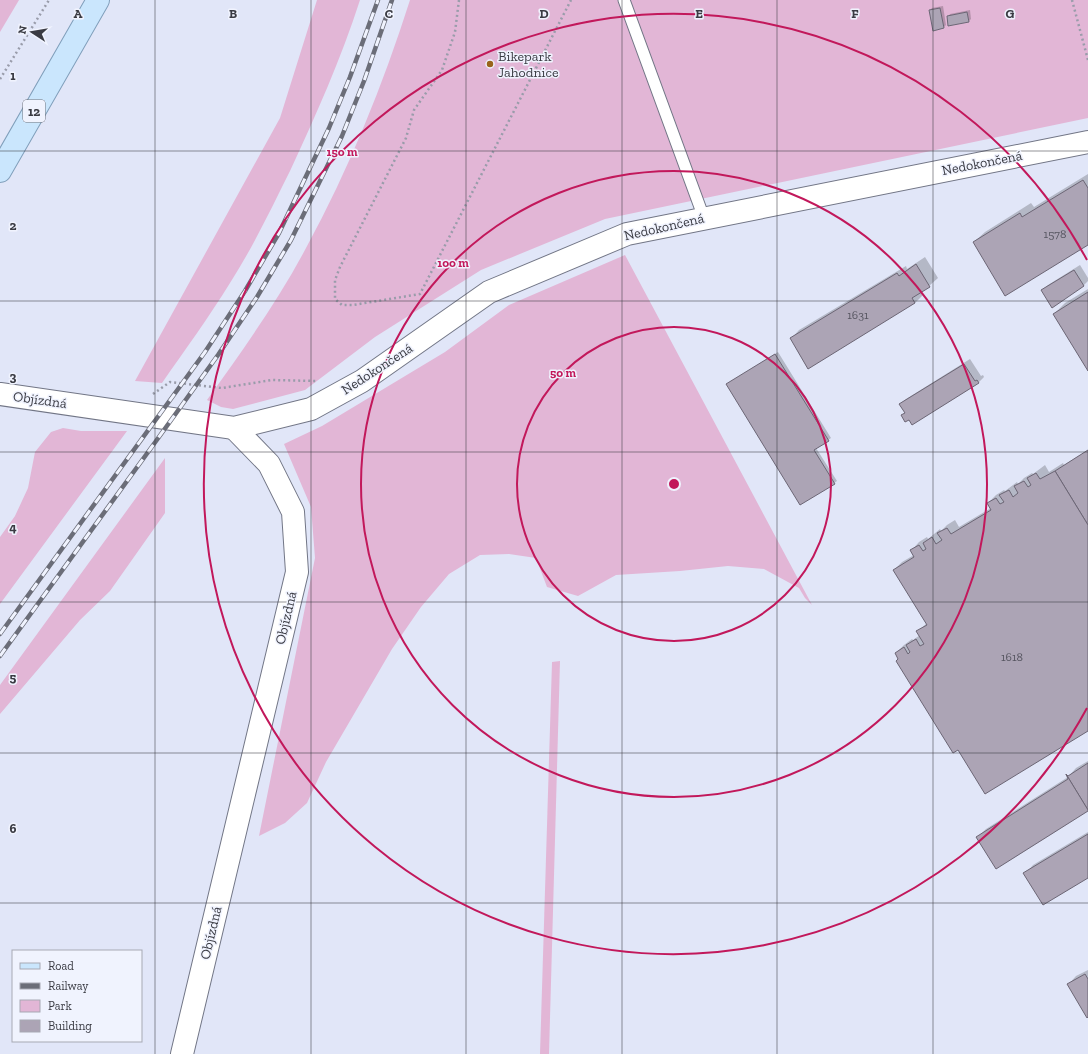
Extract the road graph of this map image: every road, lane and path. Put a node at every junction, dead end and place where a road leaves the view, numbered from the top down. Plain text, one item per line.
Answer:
1 (49, 0) edge
2 (98, 0) edge
3 (459, 0) edge
4 (571, 0) edge
5 (624, 0) edge
6 (1072, 0) edge
7 (1088, 60) edge
8 (0, 79) edge
9 (1088, 142) edge
10 (0, 171) edge
11 (704, 218) junction
12 (319, 381) dead end
13 (0, 394) edge
14 (153, 394) dead end
15 (234, 428) junction
16 (182, 1054) edge

1 - 8 path
2 - 10 main road, 12
3 - 4 path
5 - 11 lane
6 - 7 path
9 - 11 street, Nedokončená
11 - 15 street, Nedokončená
12 - 14 path
13 - 15 street, Objízdná
15 - 16 street, Objízdná

